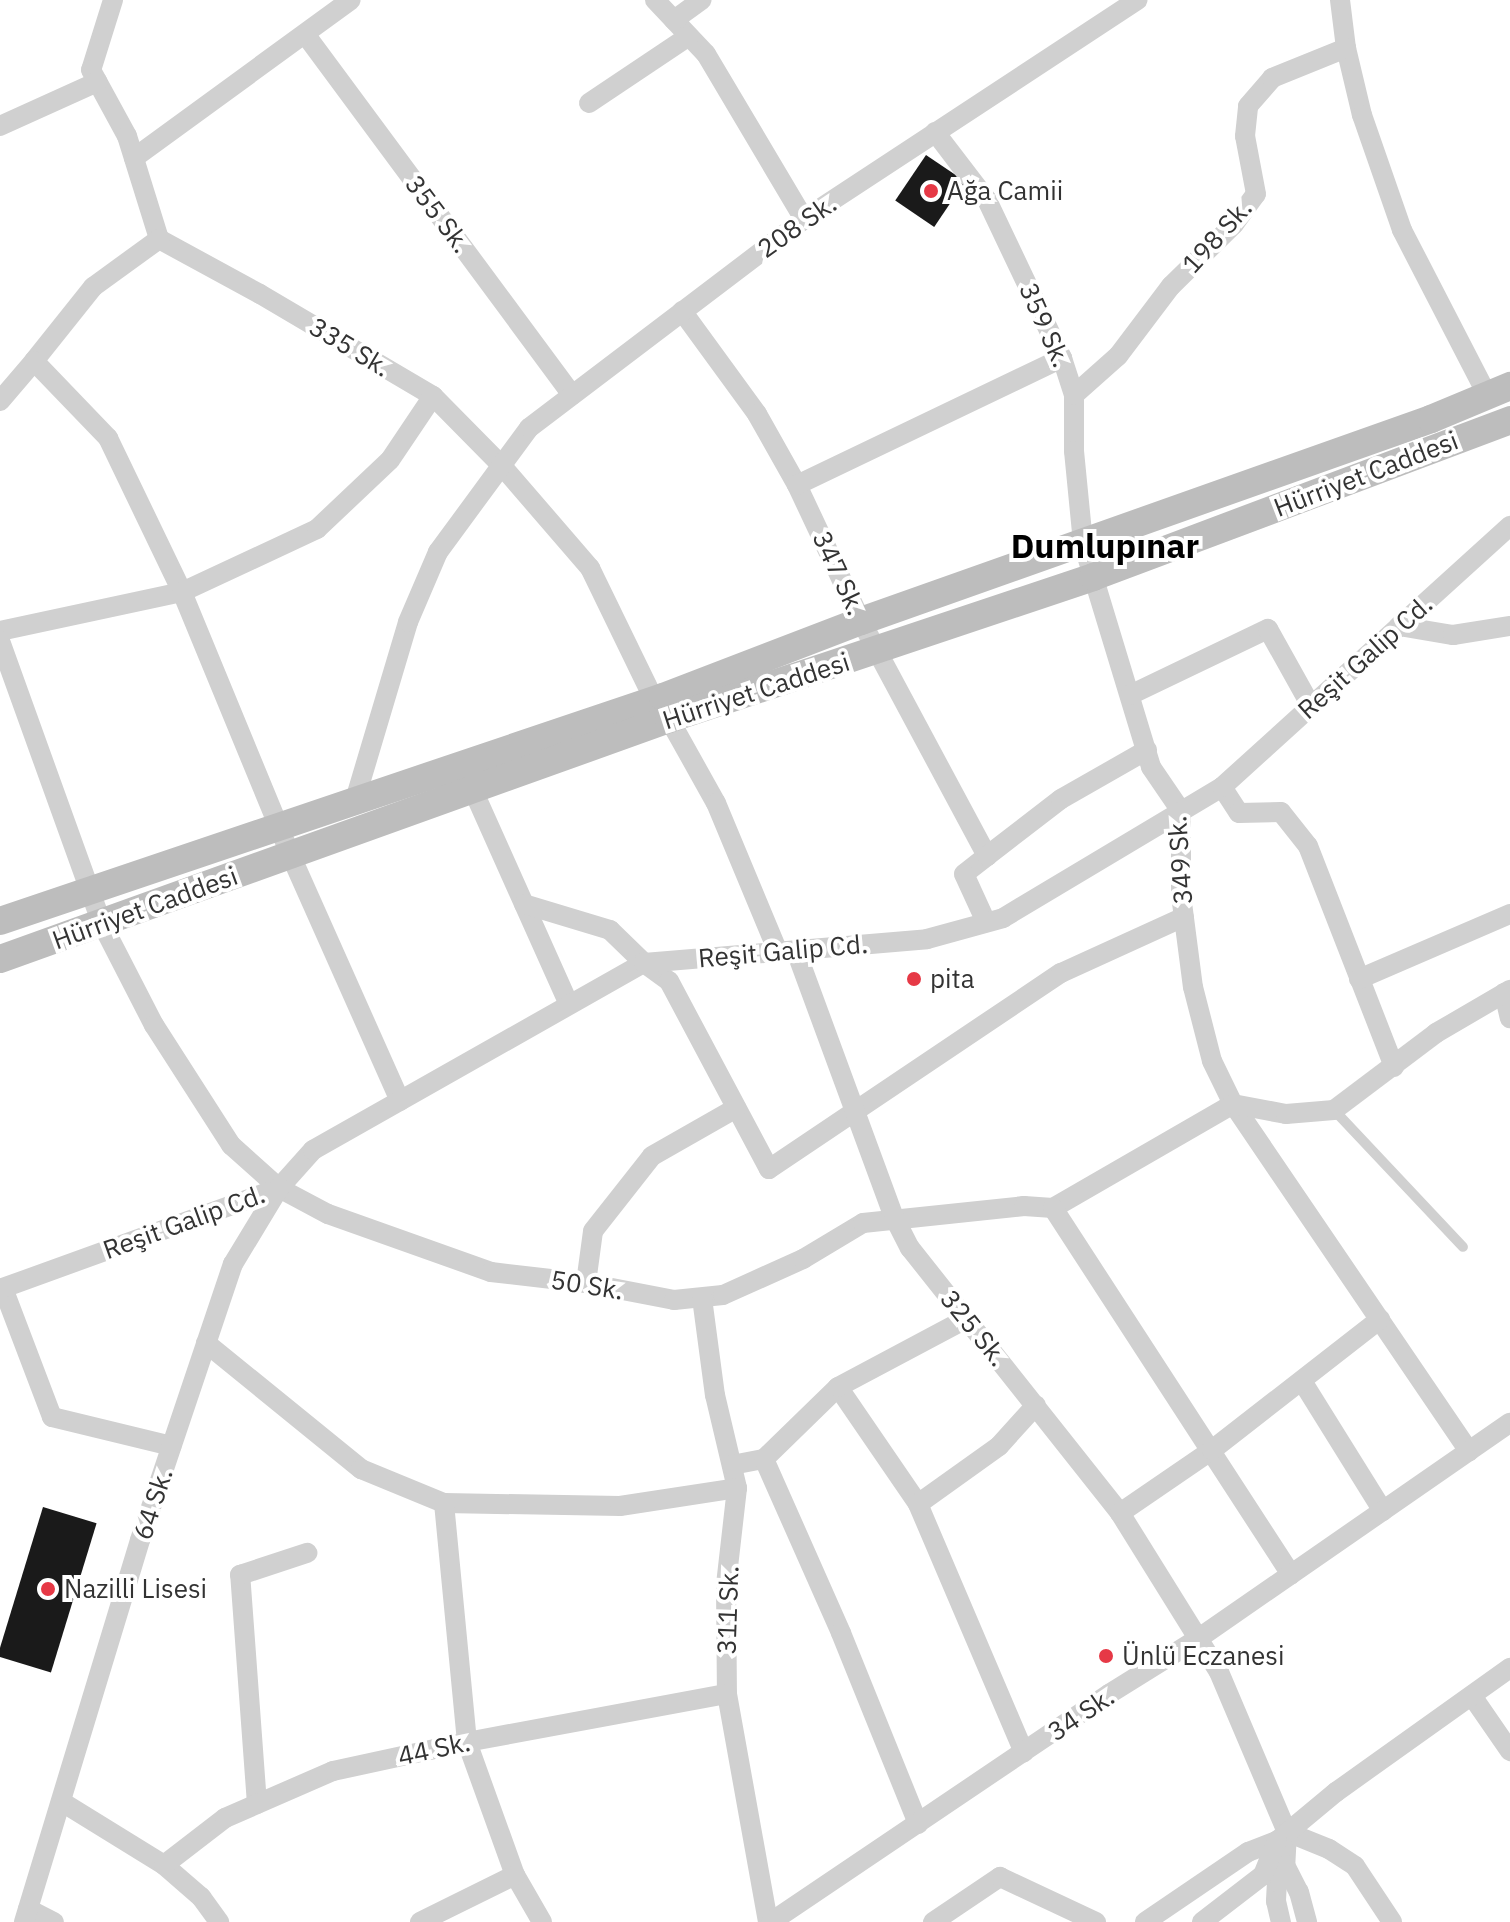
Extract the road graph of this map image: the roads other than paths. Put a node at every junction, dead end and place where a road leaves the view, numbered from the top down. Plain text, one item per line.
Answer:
1 (113, 0) edge
2 (351, 0) edge
3 (655, 0) edge
4 (702, 0) edge
5 (1138, 0) edge
6 (1340, 0) edge
7 (674, 20) junction
8 (305, 34) junction
9 (689, 36) junction
10 (1346, 48) junction
11 (97, 82) junction
12 (589, 103) dead end
13 (0, 126) edge
14 (935, 132) junction
15 (134, 158) junction
16 (804, 219) junction
17 (159, 239) junction
18 (682, 311) junction
19 (1062, 358) junction
20 (34, 361) junction
21 (1498, 390) edge
22 (572, 395) junction
23 (1074, 395) junction
24 (433, 396) junction
25 (0, 401) edge
26 (1510, 420) edge
27 (502, 466) junction
28 (797, 485) junction
29 (1510, 526) edge
30 (1083, 543) junction
31 (1093, 577) junction
32 (182, 592) junction
33 (861, 621) junction
34 (1399, 626) junction
35 (1510, 626) edge
36 (0, 631) edge
37 (0, 641) edge
38 (877, 651) junction
39 (1130, 695) junction
40 (1311, 706) junction
41 (662, 710) junction
42 (1147, 750) junction
43 (1222, 787) junction
44 (473, 790) junction
45 (355, 800) junction
46 (1181, 811) junction
47 (279, 826) junction
48 (291, 856) junction
49 (987, 856) junction
50 (90, 889) junction
51 (524, 904) junction
52 (1510, 914) edge
53 (1184, 917) junction
54 (0, 921) edge
55 (986, 922) junction
56 (102, 924) junction
57 (787, 951) junction
58 (0, 959) edge
59 (644, 963) junction
60 (1359, 979) junction
61 (1507, 992) edge
62 (569, 1005) junction
63 (1510, 1018) edge
64 (1394, 1067) junction
65 (400, 1101) junction
66 (1233, 1104) junction
67 (736, 1108) junction
68 (856, 1110) junction
69 (1334, 1110) junction
70 (279, 1188) junction
71 (1053, 1208) junction
72 (894, 1217) junction
73 (1463, 1247) dead end
74 (586, 1283) junction
75 (2, 1288) edge
76 (702, 1298) junction
77 (966, 1319) junction
78 (1380, 1319) junction
79 (206, 1343) junction
80 (1302, 1381) junction
81 (838, 1387) junction
82 (1036, 1405) junction
83 (1510, 1423) edge
84 (172, 1446) junction
85 (1212, 1450) junction
86 (1469, 1451) junction
87 (764, 1459) junction
88 (732, 1465) junction
89 (737, 1488) junction
90 (444, 1503) junction
91 (918, 1504) junction
92 (1383, 1511) junction
93 (1120, 1513) junction
94 (307, 1553) dead end
95 (1291, 1575) junction
96 (1199, 1638) junction
97 (1510, 1668) edge
98 (727, 1694) junction
99 (1472, 1696) junction
100 (467, 1742) junction
101 (1510, 1751) edge
102 (1024, 1752) junction
103 (62, 1802) junction
104 (257, 1804) junction
105 (918, 1824) junction
106 (1282, 1837) junction
107 (164, 1865) junction
108 (1285, 1865) junction
109 (515, 1875) junction
110 (26, 1916) edge
111 (54, 1922) edge
112 (219, 1922) edge
113 (420, 1922) edge
114 (542, 1922) edge
115 (769, 1922) edge
116 (933, 1922) edge
117 (1096, 1922) edge
118 (1145, 1922) edge
119 (1202, 1922) edge
120 (1281, 1922) edge
121 (1307, 1922) edge
122 (1392, 1922) edge

1 - 11 street
2 - 8 street
3 - 7 street
4 - 7 street
5 - 14 street, 208 Sk.
6 - 10 street
7 - 9 street
8 - 15 street
8 - 22 street, 355 Sk.
9 - 12 street
9 - 16 street
10 - 21 street
10 - 23 street, 198 Sk.
11 - 13 street
11 - 15 street
14 - 16 street, 208 Sk.
14 - 19 street, 359 Sk.
15 - 17 street
16 - 18 street, 208 Sk.
17 - 20 street
17 - 24 street, 335 Sk.
18 - 22 street, 208 Sk.
18 - 28 street, 347 Sk.
19 - 23 street, 359 Sk.
19 - 28 street
20 - 25 street
20 - 32 street
21 - 30 main road, Hürriyet Caddesi
22 - 27 street, 208 Sk.
23 - 30 street, 359 Sk.
24 - 27 street, 335 Sk.
24 - 32 street
26 - 31 main road, Hürriyet Caddesi
27 - 41 street, 335 Sk.
27 - 45 street, 208 Sk.
28 - 33 street, 347 Sk.
29 - 34 street, Reşit Galip Cd.
30 - 31 street, 359 Sk.
30 - 33 main road, Hürriyet Caddesi
31 - 38 main road, Hürriyet Caddesi
31 - 39 street, 349 Sk.
32 - 36 street
32 - 47 street
33 - 38 street, 347 Sk.
33 - 41 main road, Hürriyet Caddesi
34 - 35 street
34 - 40 street, Reşit Galip Cd.
37 - 50 street, 50 Sk.
38 - 41 main road, Hürriyet Caddesi
38 - 49 street, 347 Sk.
39 - 40 street
39 - 42 street, 349 Sk.
40 - 43 street, Reşit Galip Cd.
41 - 44 main road, Hürriyet Caddesi
41 - 45 main road, Hürriyet Caddesi
41 - 57 street, 325 Sk.
42 - 46 street, 349 Sk.
42 - 49 street
43 - 46 street, Reşit Galip Cd.
43 - 60 street
44 - 48 main road, Hürriyet Caddesi
44 - 51 street
45 - 47 main road, Hürriyet Caddesi
46 - 53 street, 349 Sk.
46 - 55 street, Reşit Galip Cd.
47 - 48 street
47 - 50 main road, Hürriyet Caddesi
48 - 56 main road, Hürriyet Caddesi
48 - 65 street
49 - 55 street
50 - 54 main road, Hürriyet Caddesi
50 - 56 street, 50 Sk.
51 - 59 street
51 - 62 street
52 - 60 street
53 - 66 street, 349 Sk.
53 - 68 street
55 - 57 street, Reşit Galip Cd.
56 - 58 main road, Hürriyet Caddesi
56 - 70 street, 50 Sk.
57 - 59 street, Reşit Galip Cd.
57 - 68 street, 325 Sk.
59 - 62 street, Reşit Galip Cd.
59 - 67 street
60 - 64 street
61 - 63 street
61 - 64 street
62 - 65 street, Reşit Galip Cd.
64 - 69 street
65 - 70 street, Reşit Galip Cd.
66 - 69 street
66 - 71 street
66 - 78 street, 349 Sk.
67 - 68 street
67 - 74 street
68 - 72 street, 325 Sk.
69 - 73 lane
70 - 74 street, 50 Sk.
70 - 75 street, Reşit Galip Cd.
70 - 79 street, 64 Sk.
71 - 72 street, 50 Sk.
71 - 85 street
72 - 76 street, 50 Sk.
72 - 77 street, 325 Sk.
74 - 76 street, 50 Sk.
75 - 84 street
76 - 88 street, 311 Sk.
77 - 81 street
77 - 82 street, 325 Sk.
78 - 80 street
78 - 86 street, 349 Sk.
79 - 84 street, 64 Sk.
79 - 90 street
80 - 85 street
80 - 92 street
81 - 87 street
81 - 91 street
82 - 91 street
82 - 93 street, 325 Sk.
83 - 86 street, 34 Sk.
84 - 103 street, 64 Sk.
85 - 93 street
85 - 95 street
86 - 92 street, 34 Sk.
87 - 88 street
87 - 105 street
88 - 89 street, 311 Sk.
89 - 90 street
89 - 98 street, 311 Sk.
90 - 100 street
91 - 102 street
92 - 95 street, 34 Sk.
93 - 96 street, 325 Sk.
94 - 104 street
95 - 96 street, 34 Sk.
96 - 102 street, 34 Sk.
96 - 106 street, 325 Sk.
97 - 99 street
98 - 100 street, 44 Sk.
98 - 115 street, 311 Sk.
99 - 101 street
99 - 106 street
100 - 104 street, 44 Sk.
100 - 109 street
102 - 105 street, 34 Sk.
103 - 107 street
103 - 110 street, 64 Sk.
104 - 107 street, 44 Sk.
105 - 115 street, 34 Sk.
106 - 108 street
106 - 118 street
106 - 119 street
106 - 122 street
107 - 112 street
108 - 120 street
108 - 121 street
109 - 113 street
109 - 114 street
110 - 111 street
116 - 117 street

